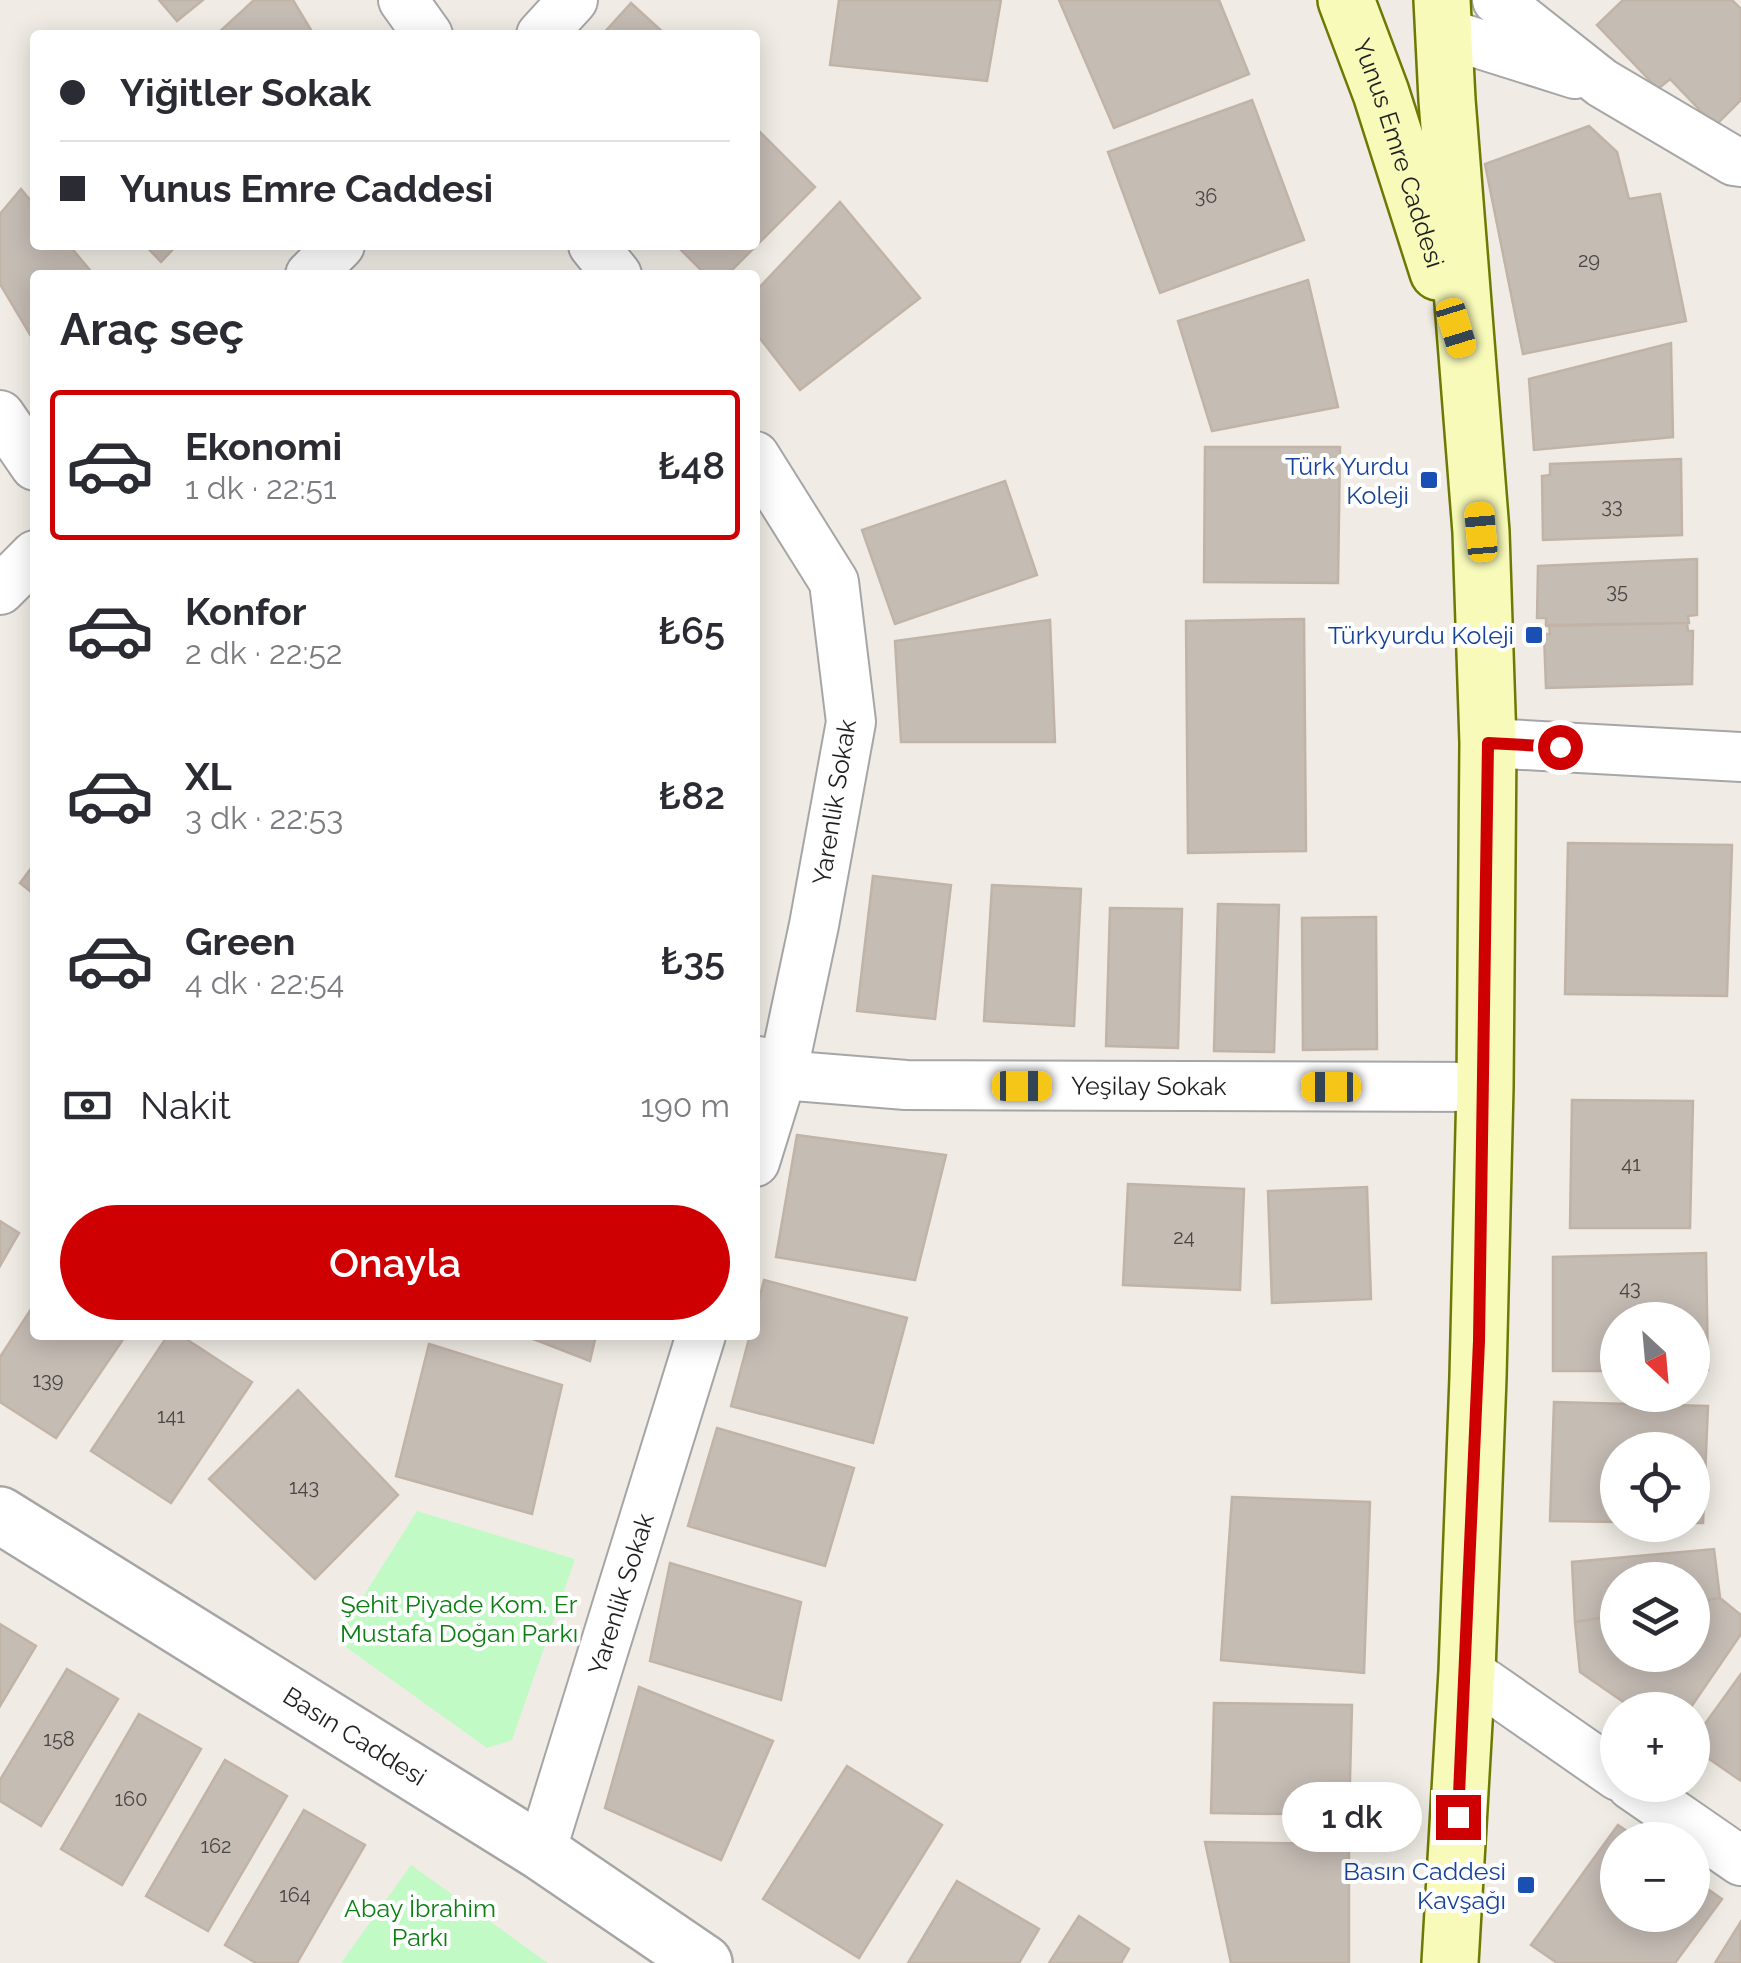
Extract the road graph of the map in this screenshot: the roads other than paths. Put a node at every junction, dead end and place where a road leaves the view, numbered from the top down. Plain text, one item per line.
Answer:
1 (403, 0) edge
2 (573, 0) edge
3 (1497, 0) edge
4 (1444, 16) edge
5 (1355, 21) edge
6 (424, 30) edge
7 (546, 30) edge
8 (1602, 83) junction
9 (1741, 162) edge
10 (335, 250) edge
11 (597, 250) edge
12 (315, 270) edge
13 (612, 270) edge
14 (1468, 365) junction
15 (0, 415) edge
16 (30, 459) edge
17 (760, 464) edge
18 (30, 560) edge
19 (0, 590) edge
20 (1488, 743) junction
21 (1741, 757) edge
22 (769, 1067) edge
23 (1485, 1088) junction
24 (760, 1128) edge
25 (699, 1340) edge
26 (0, 1516) edge
27 (1467, 1672) junction
28 (1600, 1764) edge
29 (1656, 1802) edge
30 (541, 1852) junction
31 (1741, 1861) edge
32 (697, 1961) edge
33 (1450, 1963) edge

1 - 6 street
2 - 7 street
3 - 8 street
4 - 5 main road
4 - 8 street
4 - 14 main road, Yunus Emre Caddesi
5 - 14 main road, Yunus Emre Caddesi
8 - 9 street
10 - 12 street
11 - 13 street
14 - 20 main road, Yunus Emre Caddesi
15 - 16 street
17 - 22 street, Yarenlik Sokak
18 - 19 street
20 - 21 street
20 - 23 main road, Yunus Emre Caddesi
22 - 23 street, Yeşilay Sokak
22 - 24 street, Yarenlik Sokak
23 - 27 main road, Yunus Emre Caddesi
25 - 30 street, Yarenlik Sokak
26 - 30 street, Basın Caddesi
27 - 28 street
27 - 33 main road, Yunus Emre Caddesi
29 - 31 street
30 - 32 street, Basın Caddesi

